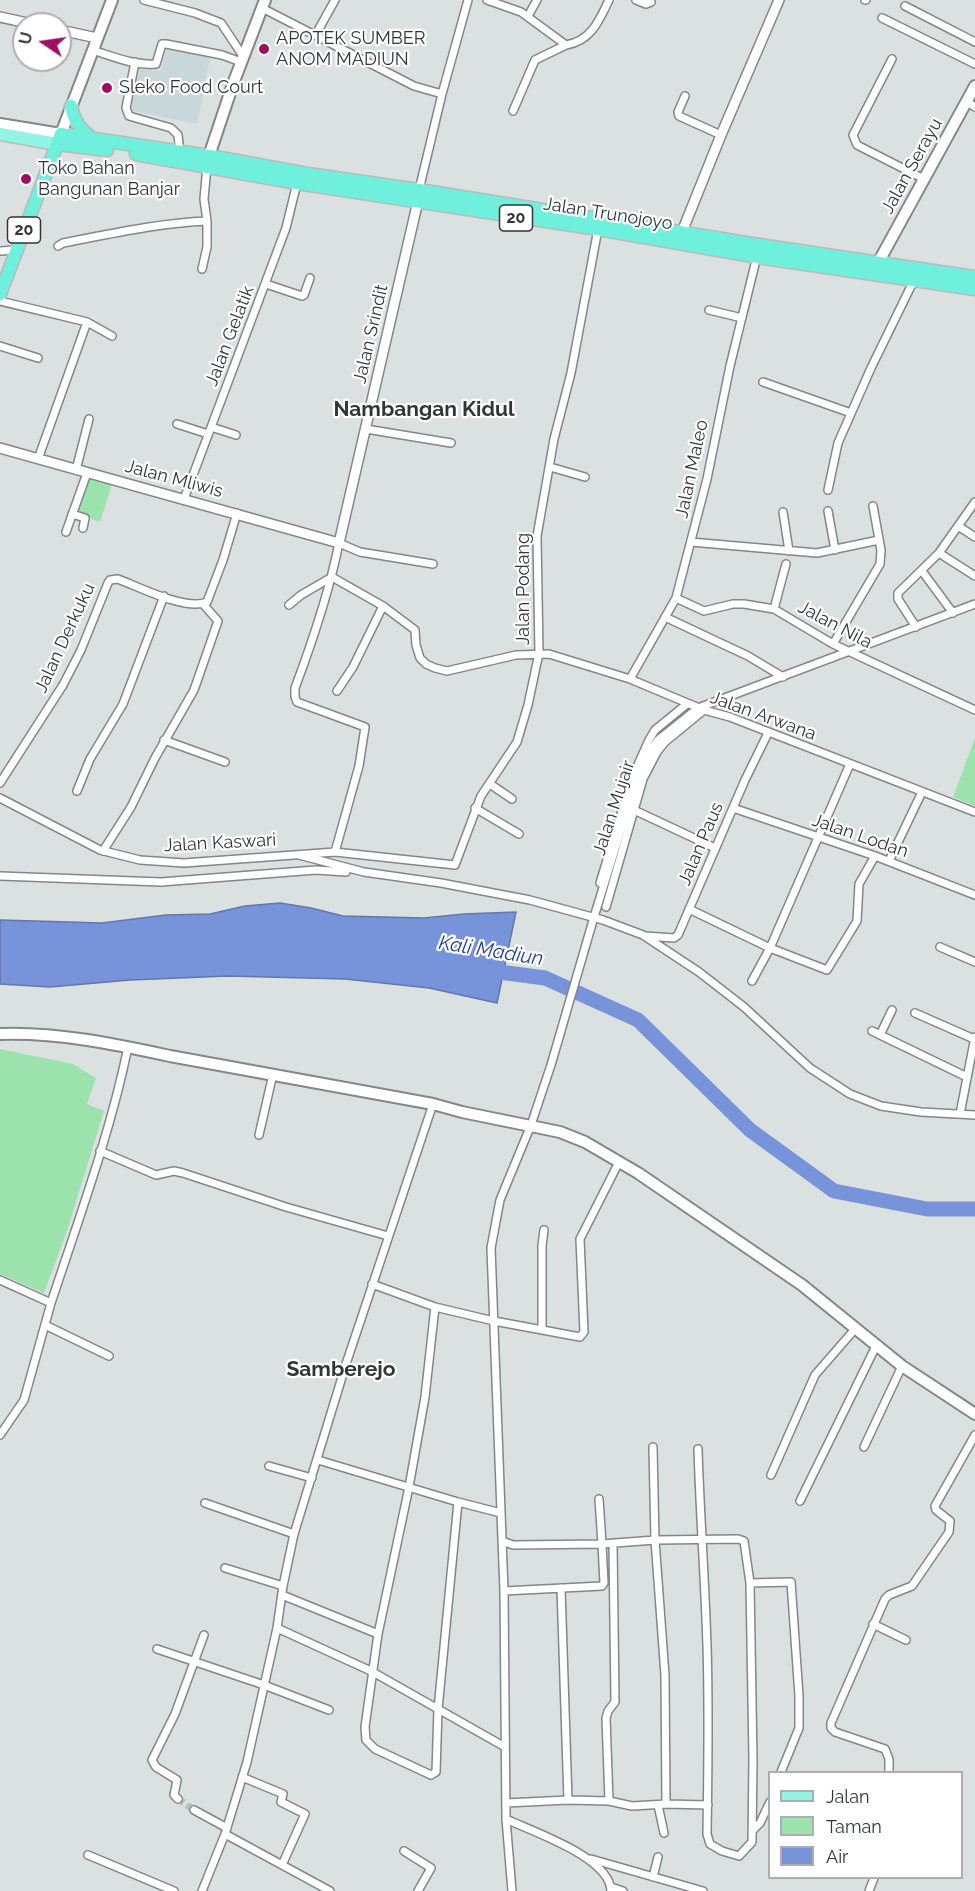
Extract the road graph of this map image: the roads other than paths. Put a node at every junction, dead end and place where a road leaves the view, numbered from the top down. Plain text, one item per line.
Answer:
1 (112, 0) edge
2 (144, 0) edge
3 (334, 0) edge
4 (468, 0) edge
5 (487, 0) edge
6 (537, 0) edge
7 (609, 0) edge
8 (636, 0) edge
9 (779, 0) edge
10 (651, 2) dead end
11 (263, 4) edge
12 (905, 6) dead end
13 (528, 16) junction
14 (882, 18) dead end
15 (72, 33) edge
16 (316, 34) junction
17 (97, 38) junction
18 (975, 42) edge
19 (566, 45) junction
20 (92, 50) junction
21 (242, 59) junction
22 (892, 59) dead end
23 (135, 62) junction
24 (975, 64) edge
25 (975, 86) edge
26 (441, 94) junction
27 (685, 96) dead end
28 (971, 104) edge
29 (71, 106) junction
30 (513, 111) dead end
31 (0, 124) edge
32 (0, 134) edge
33 (721, 135) junction
34 (59, 139) junction
35 (94, 140) junction
36 (179, 157) junction
37 (208, 161) junction
38 (924, 179) junction
39 (297, 183) junction
40 (418, 195) junction
41 (207, 221) junction
42 (598, 229) junction
43 (682, 232) junction
44 (58, 246) dead end
45 (16, 250) junction
46 (0, 251) edge
47 (758, 256) junction
48 (879, 263) junction
49 (202, 269) dead end
50 (935, 277) junction
51 (975, 277) edge
52 (310, 278) dead end
53 (914, 280) junction
54 (266, 284) junction
55 (975, 289) edge
56 (0, 294) edge
57 (0, 301) edge
58 (709, 310) dead end
59 (742, 318) junction
60 (87, 322) junction
61 (112, 336) dead end
62 (0, 346) edge
63 (38, 358) dead end
64 (764, 382) dead end
65 (850, 413) junction
66 (89, 419) dead end
67 (177, 424) dead end
68 (366, 429) junction
69 (209, 431) junction
70 (236, 435) dead end
71 (451, 443) dead end
72 (0, 448) edge
73 (38, 459) junction
74 (550, 467) junction
75 (76, 470) junction
76 (87, 473) junction
77 (585, 477) dead end
78 (828, 490) dead end
79 (184, 499) junction
80 (975, 502) edge
81 (873, 506) dead end
82 (828, 511) dead end
83 (783, 512) dead end
84 (237, 513) junction
85 (72, 514) junction
86 (958, 526) junction
87 (83, 528) dead end
88 (66, 532) dead end
89 (975, 537) edge
90 (879, 540) junction
91 (691, 542) junction
92 (339, 543) junction
93 (835, 550) junction
94 (789, 551) junction
95 (939, 554) junction
96 (433, 564) dead end
97 (786, 564) dead end
98 (922, 571) junction
99 (975, 576) edge
100 (332, 578) junction
101 (164, 596) junction
102 (676, 598) junction
103 (203, 604) junction
104 (975, 604) edge
105 (289, 605) dead end
106 (382, 606) junction
107 (774, 609) junction
108 (953, 613) junction
109 (665, 617) junction
110 (916, 627) junction
111 (833, 644) junction
112 (849, 651) junction
113 (539, 653) junction
114 (783, 677) junction
115 (630, 679) junction
116 (337, 691) dead end
117 (687, 704) junction
118 (701, 709) junction
119 (975, 710) edge
120 (768, 733) junction
121 (164, 740) junction
122 (225, 762) dead end
123 (850, 764) junction
124 (0, 783) edge
125 (490, 784) junction
126 (77, 791) dead end
127 (922, 792) junction
128 (0, 798) edge
129 (512, 799) dead end
130 (475, 808) junction
131 (733, 808) junction
132 (634, 810) junction
133 (975, 812) edge
134 (519, 834) dead end
135 (819, 836) junction
136 (715, 848) junction
137 (103, 851) junction
138 (335, 852) junction
139 (297, 854) junction
140 (875, 856) junction
141 (890, 861) junction
142 (455, 864) joint
143 (364, 873) junction
144 (0, 876) edge
145 (975, 895) edge
146 (595, 903) dead end
147 (606, 907) dead end
148 (689, 909) junction
149 (594, 918) junction
150 (642, 935) junction
151 (940, 947) dead end
152 (770, 948) junction
153 (975, 962) edge
154 (752, 981) dead end
155 (892, 1010) dead end
156 (915, 1013) dead end
157 (872, 1031) dead end
158 (0, 1034) edge
159 (880, 1035) junction
160 (975, 1038) edge
161 (128, 1047) junction
162 (972, 1060) edge
163 (273, 1074) junction
164 (967, 1077) junction
165 (433, 1104) junction
166 (960, 1114) junction
167 (975, 1114) edge
168 (531, 1125) junction
169 (259, 1135) dead end
170 (100, 1150) junction
171 (618, 1162) junction
172 (544, 1230) dead end
173 (388, 1236) junction
174 (0, 1280) edge
175 (372, 1284) junction
176 (51, 1303) junction
177 (435, 1307) junction
178 (494, 1321) junction
179 (45, 1325) junction
180 (855, 1329) junction
181 (542, 1330) junction
182 (876, 1346) junction
183 (109, 1356) dead end
184 (902, 1366) junction
185 (975, 1414) edge
186 (0, 1435) edge
187 (975, 1435) edge
188 (653, 1447) dead end
189 (864, 1448) dead end
190 (698, 1449) dead end
191 (318, 1460) junction
192 (269, 1466) dead end
193 (771, 1475) dead end
194 (312, 1478) junction
195 (409, 1487) junction
196 (599, 1499) dead end
197 (800, 1501) dead end
198 (458, 1502) junction
199 (206, 1503) dead end
200 (501, 1513) junction
201 (294, 1534) junction
202 (656, 1540) junction
203 (701, 1540) junction
204 (502, 1541) junction
205 (602, 1544) junction
206 (613, 1544) junction
207 (225, 1568) dead end
208 (750, 1583) junction
209 (283, 1586) junction
210 (561, 1588) junction
211 (504, 1591) junction
212 (282, 1595) junction
213 (873, 1624) junction
214 (277, 1628) junction
215 (378, 1634) junction
216 (204, 1635) dead end
217 (906, 1640) dead end
218 (157, 1649) dead end
219 (195, 1663) junction
220 (371, 1671) junction
221 (264, 1685) junction
222 (438, 1709) junction
223 (329, 1710) dead end
224 (505, 1747) junction
225 (782, 1771) edge
226 (889, 1771) edge
227 (242, 1778) junction
228 (178, 1799) tunnel mouth
229 (568, 1800) junction
230 (609, 1801) junction
231 (506, 1803) junction
232 (666, 1804) junction
233 (657, 1805) junction
234 (708, 1805) junction
235 (768, 1806) edge
236 (194, 1810) tunnel mouth
237 (506, 1820) junction
238 (226, 1831) junction
239 (752, 1831) junction
240 (664, 1833) dead end
241 (404, 1851) dead end
242 (88, 1855) dead end
243 (585, 1857) junction
244 (658, 1857) dead end
245 (282, 1865) junction
246 (653, 1877) junction
247 (611, 1889) edge
248 (174, 1891) edge
249 (202, 1891) edge
250 (330, 1891) edge
251 (418, 1891) edge
252 (512, 1891) edge
253 (623, 1891) edge
254 (703, 1891) edge

1 - 17 main road
2 - 21 street
3 - 16 street
4 - 26 street
5 - 13 street
6 - 13 street
7 - 19 street
8 - 10 street
9 - 33 street
11 - 16 street
11 - 21 main road
12 - 18 street
13 - 19 street
14 - 24 street
15 - 17 street
16 - 26 street
17 - 20 main road
19 - 30 street
20 - 23 street
20 - 29 main road
21 - 23 street
21 - 37 main road
22 - 38 street
23 - 36 street
25 - 28 main road, Jalan Serayu
26 - 40 street
27 - 33 street
28 - 38 main road, Jalan Serayu
29 - 34 main road
29 - 35 highway
31 - 34 main road
32 - 34 main road
33 - 43 street
34 - 35 highway, Jalan Trunojoyo / 20
34 - 36 highway, Jalan Trunojoyo / 20
34 - 45 highway, 20
35 - 36 highway, Jalan Trunojoyo / 20
36 - 37 highway, Jalan Trunojoyo / 20
37 - 39 highway, Jalan Trunojoyo / 20
37 - 40 highway, Jalan Trunojoyo / 20
37 - 41 street
38 - 48 main road, Jalan Serayu
39 - 40 highway, Jalan Trunojoyo / 20
39 - 54 street, Jalan Gelatik
40 - 42 highway, Jalan Trunojoyo / 20
40 - 43 highway, Jalan Trunojoyo / 20
40 - 68 street, Jalan Srindit
41 - 44 street
41 - 49 street
42 - 47 highway, Jalan Trunojoyo / 20
42 - 74 street, Jalan Podang
43 - 48 highway, Jalan Trunojoyo / 20
45 - 46 street
45 - 56 highway, 20
47 - 53 highway, Jalan Trunojoyo / 20
47 - 59 street, Jalan Maleo
48 - 50 highway, Jalan Trunojoyo / 20
50 - 51 highway, Jalan Trunojoyo / 20
50 - 53 highway, Jalan Trunojoyo / 20
50 - 55 highway, Jalan Trunojoyo / 20
52 - 54 street
53 - 65 street
54 - 69 street, Jalan Gelatik
57 - 60 street
58 - 59 street
59 - 91 street, Jalan Maleo
60 - 61 street
60 - 73 street
62 - 63 street
64 - 65 street
65 - 78 street
66 - 75 street
67 - 69 street
68 - 71 street
68 - 92 street, Jalan Srindit
69 - 70 street
69 - 79 street, Jalan Gelatik
72 - 73 street, Jalan Mliwis
73 - 75 street, Jalan Mliwis
74 - 77 street
74 - 113 street, Jalan Podang
75 - 76 street, Jalan Mliwis
76 - 79 street, Jalan Mliwis
76 - 85 street
79 - 84 street, Jalan Mliwis
80 - 86 street
81 - 90 street
82 - 93 street
83 - 94 street
84 - 92 street, Jalan Mliwis
84 - 103 street
85 - 87 street
85 - 88 street
86 - 89 street
86 - 95 street
90 - 93 street
90 - 111 street
91 - 94 street
91 - 102 street, Jalan Maleo
92 - 96 street
92 - 100 street
93 - 94 street
95 - 98 street
95 - 99 street
97 - 107 street
98 - 108 street
98 - 110 street
100 - 105 street
100 - 106 street
100 - 138 street
101 - 103 street, Jalan Derkuku
101 - 124 street, Jalan Derkuku
101 - 126 street
102 - 107 street, Jalan Nila
102 - 109 street, Jalan Maleo
103 - 121 street
104 - 108 street, Jalan Mujair
106 - 113 street, Jalan Arwana
106 - 116 street
107 - 111 street, Jalan Nila
108 - 110 street, Jalan Mujair
109 - 114 street
109 - 115 street, Jalan Maleo
110 - 112 street, Jalan Mujair
111 - 112 street, Jalan Nila
112 - 114 street, Jalan Mujair
112 - 119 street, Jalan Nila
113 - 115 street, Jalan Arwana
113 - 125 street, Jalan Podang
114 - 118 street, Jalan Mujair
115 - 117 street, Jalan Arwana
117 - 118 street, Jalan Arwana
117 - 146 street
118 - 120 street, Jalan Arwana
118 - 132 street
118 - 149 street, Jalan Mujair
120 - 123 street, Jalan Arwana
120 - 131 street, Jalan Paus
121 - 122 street
121 - 137 street
123 - 127 street, Jalan Arwana
123 - 135 street
125 - 129 street
125 - 130 street, Jalan Podang
127 - 133 street, Jalan Arwana
127 - 141 street
128 - 137 street, Jalan Kaswari
130 - 134 street
130 - 142 street, Jalan Podang
131 - 135 street, Jalan Lodan
131 - 136 street, Jalan Paus
132 - 136 street
132 - 147 street
135 - 140 street, Jalan Lodan
135 - 152 street
136 - 148 street, Jalan Paus
137 - 139 street, Jalan Kaswari
138 - 139 street, Jalan Kaswari
138 - 142 street, Jalan Kaswari
139 - 143 street
140 - 141 street, Jalan Lodan
140 - 152 street
141 - 145 street, Jalan Lodan
143 - 144 street
143 - 149 street
148 - 150 street, Jalan Paus
148 - 152 street
149 - 150 street
149 - 168 street, Jalan Mujair
150 - 166 street
151 - 153 street
152 - 154 street
155 - 159 street
156 - 160 street
157 - 159 street
158 - 161 main road
159 - 164 street
160 - 162 street
161 - 163 main road
161 - 170 street
162 - 164 street
163 - 165 main road
163 - 169 street
164 - 166 street
165 - 168 main road
165 - 173 street
166 - 167 street
168 - 171 main road
168 - 178 street, Jalan Mujair
170 - 173 street
170 - 176 street
171 - 180 main road
171 - 181 street
172 - 181 street
173 - 175 street
174 - 176 street
175 - 177 street
175 - 191 street
176 - 179 street
177 - 178 street
177 - 195 street
178 - 181 street
178 - 200 street, Jalan Mujair
179 - 183 street
179 - 186 street
180 - 182 main road
180 - 193 street
182 - 184 main road
182 - 197 street
184 - 185 main road
184 - 189 street
187 - 213 street
188 - 202 street
190 - 203 street
191 - 194 street
191 - 195 street
192 - 194 street
194 - 201 street
195 - 198 street
195 - 215 street
196 - 205 street
198 - 200 street
198 - 222 street
199 - 201 street
200 - 204 street, Jalan Mujair
201 - 209 street
202 - 203 street
202 - 206 street
202 - 232 street
203 - 208 street
203 - 234 street
204 - 205 street
204 - 211 street, Jalan Mujair
205 - 206 street
205 - 210 street
206 - 230 street
207 - 209 street
208 - 225 street
208 - 239 street
209 - 212 street
210 - 211 street
210 - 229 street
211 - 224 street, Jalan Mujair
212 - 214 street
212 - 215 street
213 - 217 street
213 - 226 street
214 - 220 street
214 - 221 street
215 - 220 street
216 - 219 street
218 - 219 street
219 - 221 street
219 - 228 street
220 - 222 street
220 - 222 street
221 - 223 street
221 - 227 street
222 - 224 street
224 - 231 street, Jalan Mujair
227 - 238 street
227 - 245 street
229 - 230 street
229 - 231 street
230 - 233 street
231 - 237 street, Jalan Mujair
232 - 233 street
232 - 234 street
233 - 240 street
234 - 239 street
235 - 239 street
236 - 238 street
237 - 243 street
237 - 252 street, Jalan Mujair
238 - 245 street
238 - 249 street
241 - 251 street
242 - 248 street
243 - 246 street
243 - 247 street
244 - 246 street
245 - 250 street
246 - 254 street
247 - 253 street

